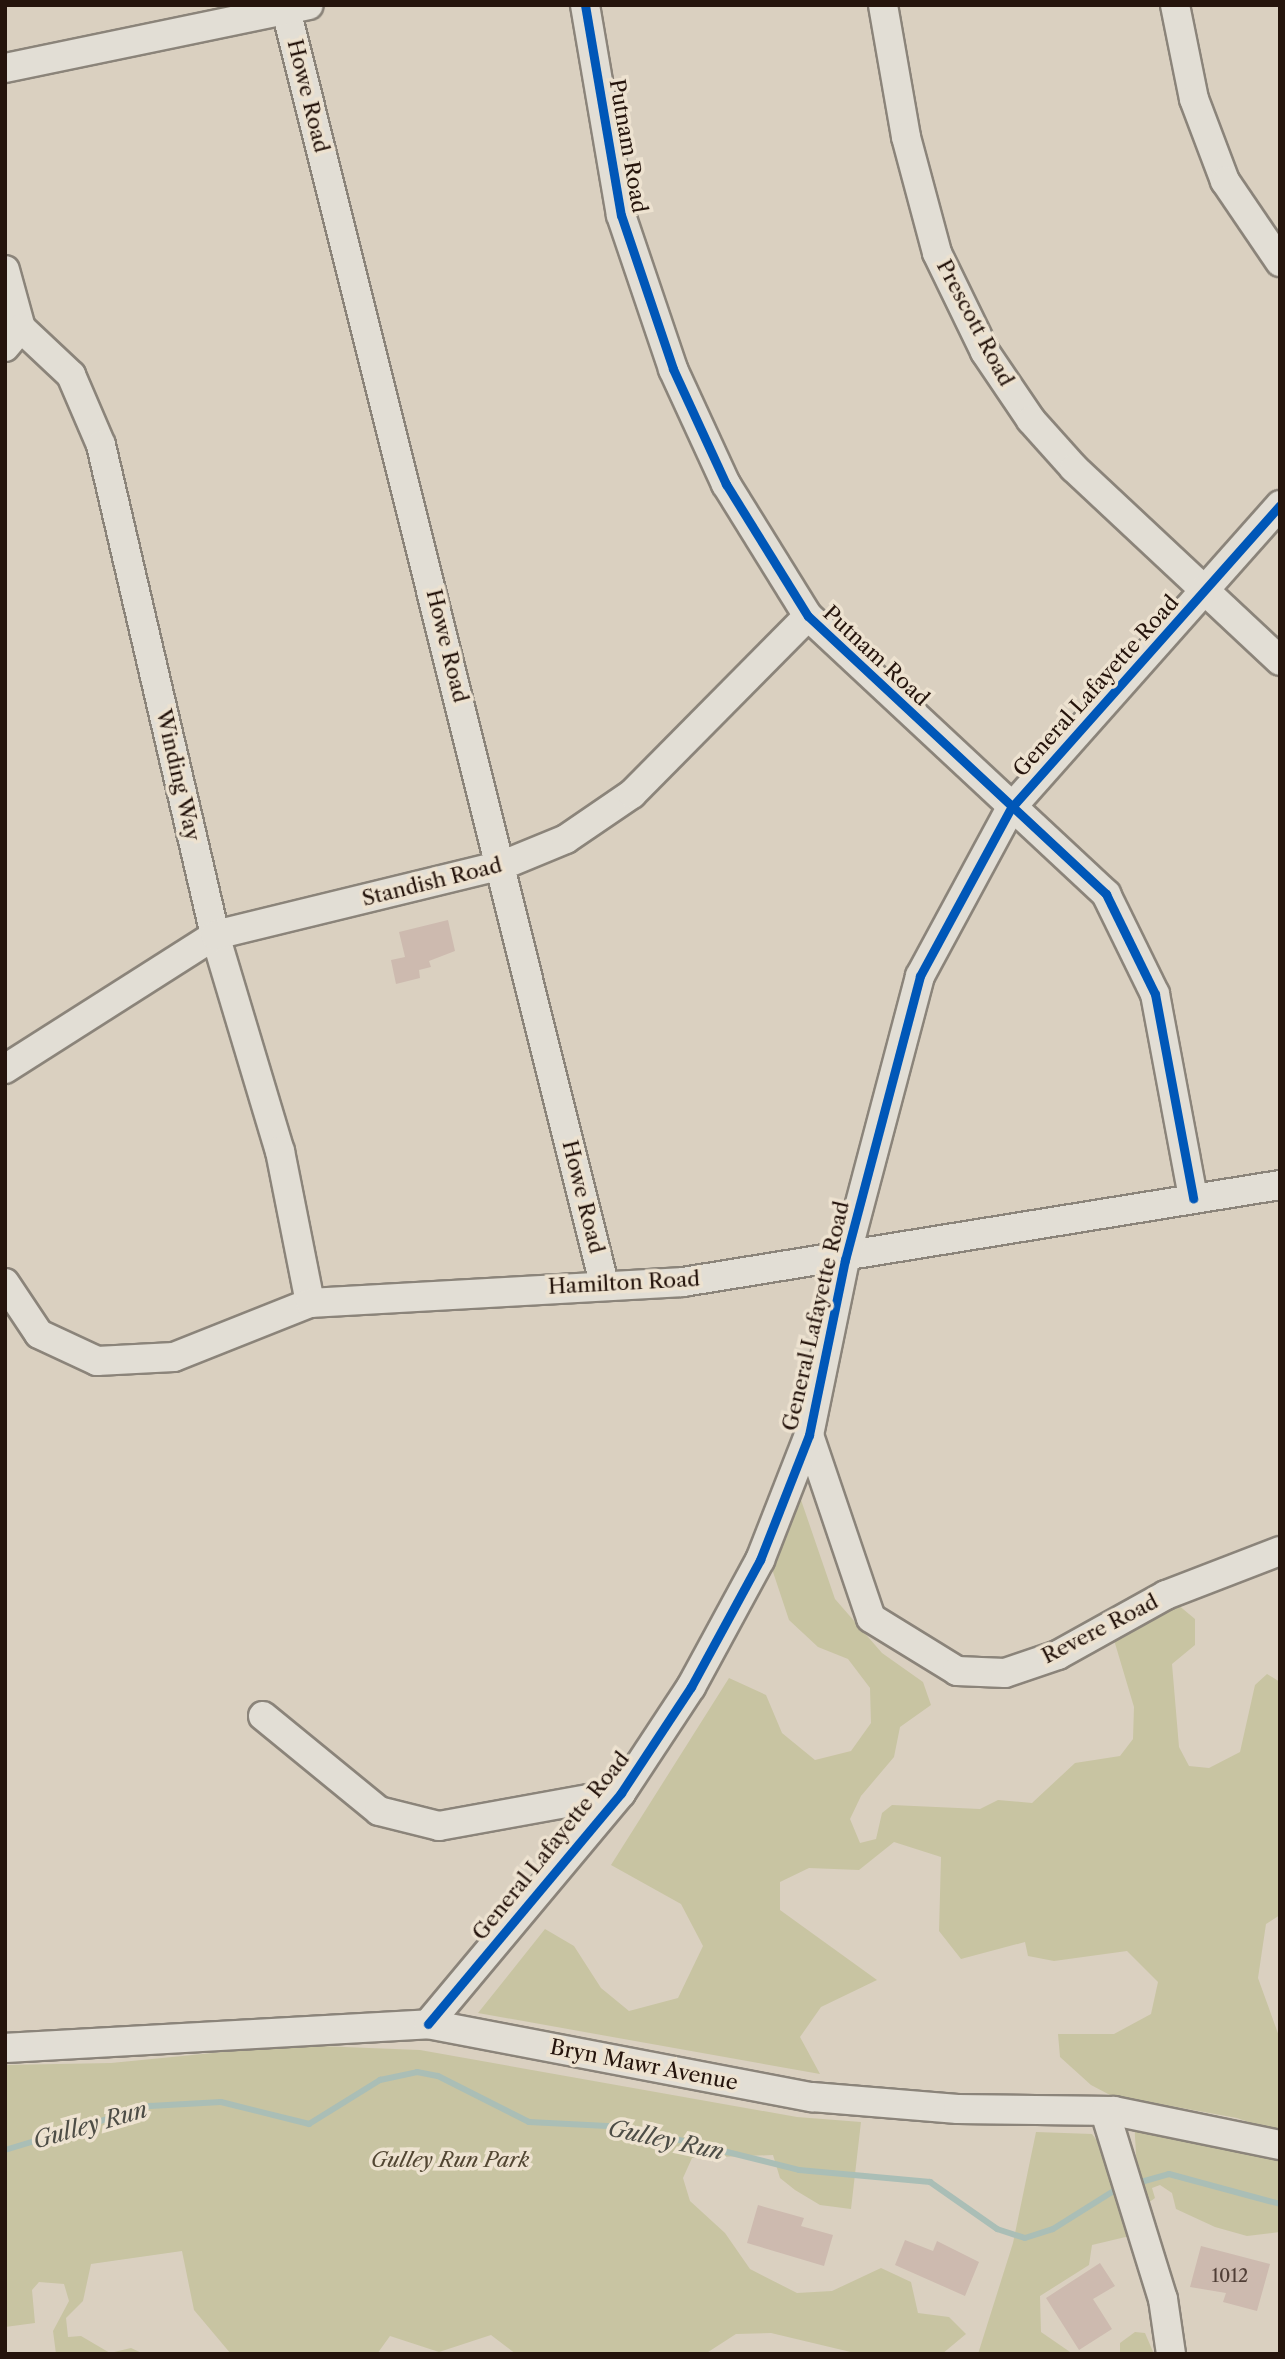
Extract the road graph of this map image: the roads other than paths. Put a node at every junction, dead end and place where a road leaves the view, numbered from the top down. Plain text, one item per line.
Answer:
1 (585, 5) edge
2 (883, 5) edge
3 (1175, 5) edge
4 (298, 7) edge
5 (5, 68) edge
6 (1280, 262) edge
7 (5, 270) edge
8 (13, 337) edge
9 (1280, 505) edge
10 (1203, 593) junction
11 (807, 616) junction
12 (1280, 661) edge
13 (1011, 808) junction
14 (503, 865) junction
15 (215, 935) junction
16 (5, 1069) edge
17 (1280, 1185) edge
18 (1193, 1198) junction
19 (845, 1260) junction
20 (5, 1283) edge
21 (604, 1284) junction
22 (310, 1303) junction
23 (809, 1435) junction
24 (1280, 1551) edge
25 (263, 1716) dead end
26 (621, 1793) junction
27 (428, 2024) junction
28 (5, 2048) edge
29 (1105, 2112) junction
30 (1280, 2145) edge
31 (1171, 2354) edge

1 - 11 street, Putnam Road
2 - 10 street, Prescott Road
3 - 6 street
4 - 5 street
4 - 14 street, Howe Road
7 - 8 street, Winding Way
8 - 15 street, Winding Way
9 - 10 street, General Lafayette Road
10 - 12 street, Prescott Road
10 - 13 street, General Lafayette Road
11 - 13 street, Putnam Road
11 - 14 street, Standish Road
13 - 18 street, Putnam Road
13 - 19 street, General Lafayette Road
14 - 15 street, Standish Road
14 - 21 street, Howe Road
15 - 16 street, Standish Road
15 - 22 street, Winding Way
17 - 18 street, Hamilton Road
18 - 19 street, Hamilton Road
19 - 21 street, Hamilton Road
19 - 23 street, General Lafayette Road
20 - 22 street, Hamilton Road
21 - 22 street, Hamilton Road
23 - 24 street, Revere Road
23 - 26 street, General Lafayette Road
25 - 26 street
26 - 27 street, General Lafayette Road
27 - 28 street, Bryn Mawr Avenue
27 - 29 street, Bryn Mawr Avenue
29 - 30 street, Bryn Mawr Avenue
29 - 31 street

